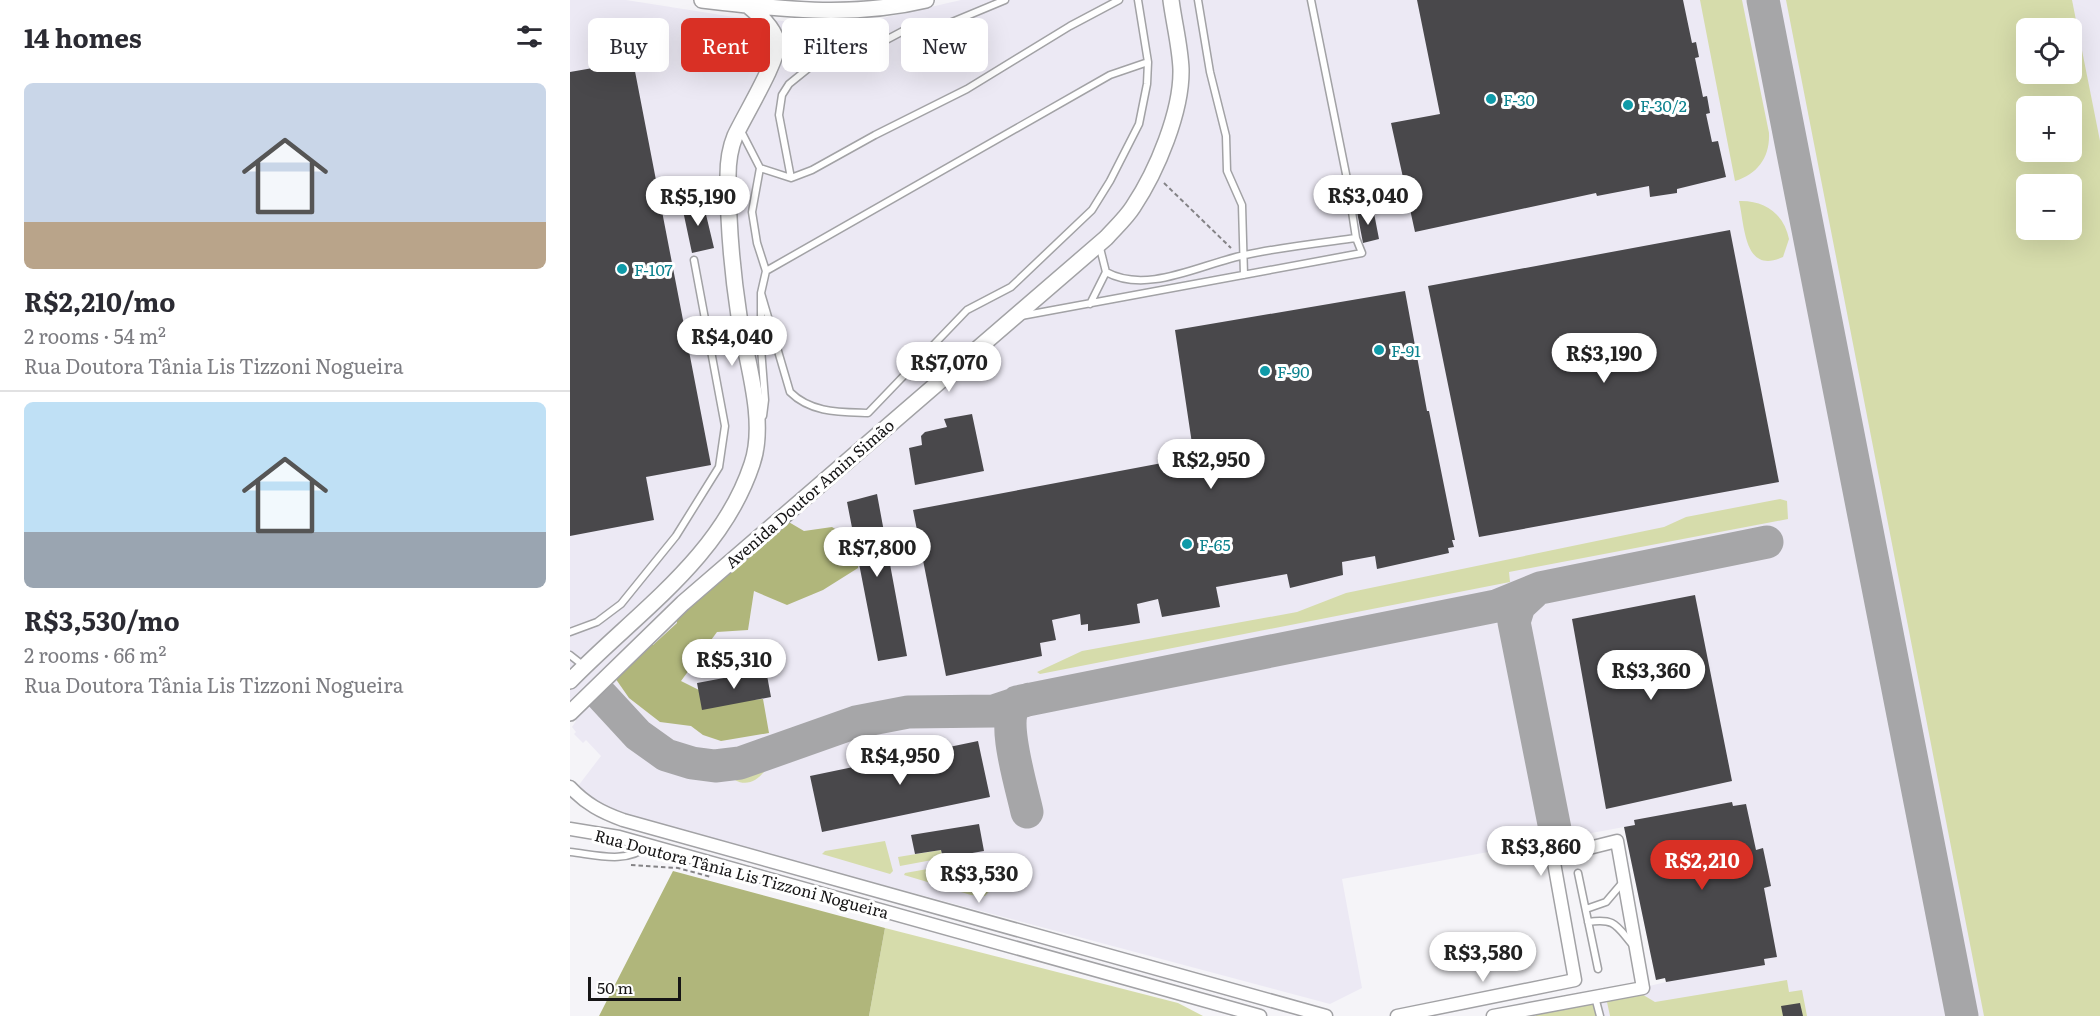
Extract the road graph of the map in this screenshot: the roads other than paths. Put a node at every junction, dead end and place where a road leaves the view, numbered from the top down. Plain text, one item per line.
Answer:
1 (702, 0) edge
2 (926, 0) edge
3 (1005, 0) edge
4 (1119, 0) edge
5 (1138, 0) edge
6 (1171, 0) edge
7 (1198, 0) edge
8 (1311, 0) edge
9 (746, 4) junction
10 (1148, 62) junction
11 (740, 129) junction
12 (760, 168) junction
13 (791, 178) junction
14 (1356, 237) junction
15 (1098, 244) junction
16 (1243, 255) junction
17 (694, 260) dead end
18 (766, 271) junction
19 (1106, 272) junction
20 (1244, 275) junction
21 (761, 293) junction
22 (1090, 304) junction
23 (1010, 318) junction
24 (757, 431) junction
25 (570, 632) edge
26 (570, 656) edge
27 (585, 666) junction
28 (570, 680) edge
29 (601, 682) junction
30 (570, 713) edge
31 (570, 787) edge
32 (570, 829) edge
33 (648, 846) junction
34 (570, 852) edge
35 (1578, 873) dead end
36 (1624, 880) junction
37 (1586, 909) junction
38 (1588, 922) junction
39 (1636, 950) junction
40 (1598, 969) dead end
41 (1595, 997) junction
42 (1260, 1016) edge
43 (1326, 1016) edge
44 (1397, 1016) edge
45 (1492, 1016) edge
46 (1600, 1016) edge

1 - 9 street
2 - 9 street
3 - 13 lane
4 - 13 lane
5 - 10 lane
6 - 15 street, Avenida Doutor Amin Simão
7 - 16 lane
8 - 14 lane
9 - 11 street, Avenida Doutor Amin Simão
10 - 18 lane
10 - 21 lane
11 - 12 lane
11 - 24 street, Avenida Doutor Amin Simão
12 - 13 lane
12 - 18 lane
14 - 16 lane
14 - 20 lane
15 - 19 lane
15 - 23 street, Avenida Doutor Amin Simão
16 - 19 lane
16 - 20 lane
17 - 25 lane
18 - 21 lane
19 - 22 lane
20 - 22 lane
21 - 24 lane
22 - 23 lane
23 - 29 street, Avenida Doutor Amin Simão
24 - 27 street, Avenida Doutor Amin Simão
26 - 27 lane
27 - 28 street, Avenida Doutor Amin Simão
27 - 29 street
29 - 30 street, Avenida Doutor Amin Simão
31 - 43 street, Rua Doutora Tânia Lis Tizzoni Nogueira
32 - 33 street, Rua Doutora Tânia Lis Tizzoni Nogueira
33 - 34 lane
33 - 42 street, Rua Doutora Tânia Lis Tizzoni Nogueira
35 - 37 lane
36 - 37 lane
36 - 39 street
36 - 44 street
37 - 38 lane
38 - 39 lane
38 - 40 lane
39 - 41 street
41 - 45 street
41 - 46 lane

